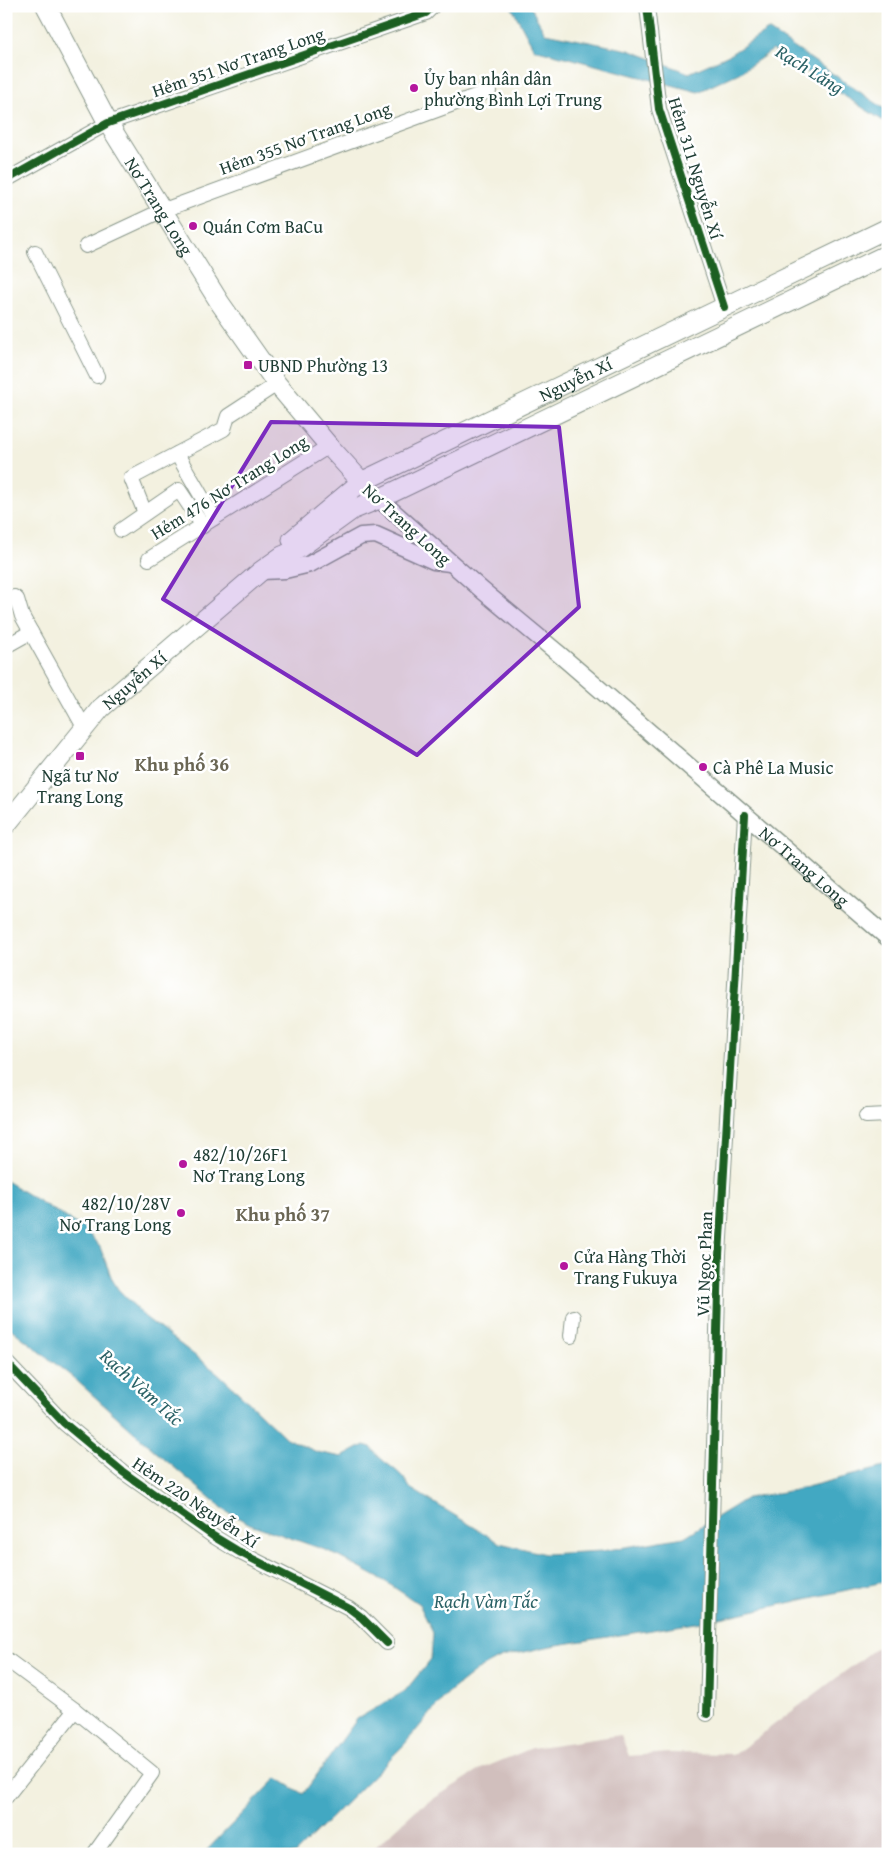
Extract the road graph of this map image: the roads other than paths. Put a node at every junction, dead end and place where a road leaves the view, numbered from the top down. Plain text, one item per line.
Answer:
1 (46, 6) edge
2 (432, 6) edge
3 (647, 6) edge
4 (490, 91) dead end
5 (108, 123) junction
6 (6, 180) edge
7 (161, 211) junction
8 (888, 228) edge
9 (86, 246) dead end
10 (35, 252) dead end
11 (888, 254) edge
12 (724, 307) junction
13 (97, 376) dead end
14 (277, 384) junction
15 (329, 446) junction
16 (178, 454) junction
17 (361, 482) junction
18 (379, 499) junction
19 (145, 513) junction
20 (209, 522) junction
21 (121, 530) dead end
22 (282, 556) junction
23 (149, 559) dead end
24 (450, 563) junction
25 (261, 571) junction
26 (6, 599) edge
27 (31, 632) junction
28 (6, 646) edge
29 (84, 727) junction
30 (745, 815) junction
31 (6, 825) edge
32 (888, 938) edge
33 (888, 1115) edge
34 (866, 1116) dead end
35 (573, 1317) dead end
36 (571, 1336) dead end
37 (6, 1362) edge
38 (387, 1643) dead end
39 (6, 1659) edge
40 (76, 1710) junction
41 (707, 1714) dead end
42 (6, 1797) edge
43 (94, 1854) edge

1 - 5 main road, Nơ Trang Long
2 - 5 street, Hẻm 351 Nơ Trang Long
3 - 12 street, Hẻm 311 Nguyễn Xí
4 - 7 street, Hẻm 355 Nơ Trang Long
5 - 6 street, Hẻm 351 Nơ Trang Long
5 - 7 main road, Nơ Trang Long
7 - 9 street, Hẻm 355 Nơ Trang Long
7 - 14 main road, Nơ Trang Long
8 - 12 main road, Nguyễn Xí
10 - 13 street
11 - 18 main road, Nguyễn Xí
12 - 17 main road, Nguyễn Xí
14 - 15 main road, Nơ Trang Long
14 - 16 street
15 - 17 main road, Nơ Trang Long
15 - 20 street, Hẻm 476 Nơ Trang Long
16 - 19 street
16 - 20 street
17 - 18 main road, Nơ Trang Long
17 - 22 main road, Nguyễn Xí
18 - 22 main road, Nguyễn Xí
18 - 24 street, Nơ Trang Long
19 - 20 street
19 - 21 street
20 - 23 street, Hẻm 476 Nơ Trang Long
22 - 25 main road, Nguyễn Xí
24 - 25 street
24 - 30 street, Nơ Trang Long
25 - 29 main road, Nguyễn Xí
26 - 27 street
27 - 28 street
27 - 29 street
29 - 31 main road, Nguyễn Xí
30 - 32 street, Nơ Trang Long
30 - 41 street, Vũ Ngọc Phan
33 - 34 street
35 - 36 street
37 - 38 street, Hẻm 220 Nguyễn Xí
39 - 40 street
40 - 42 street
40 - 43 street

